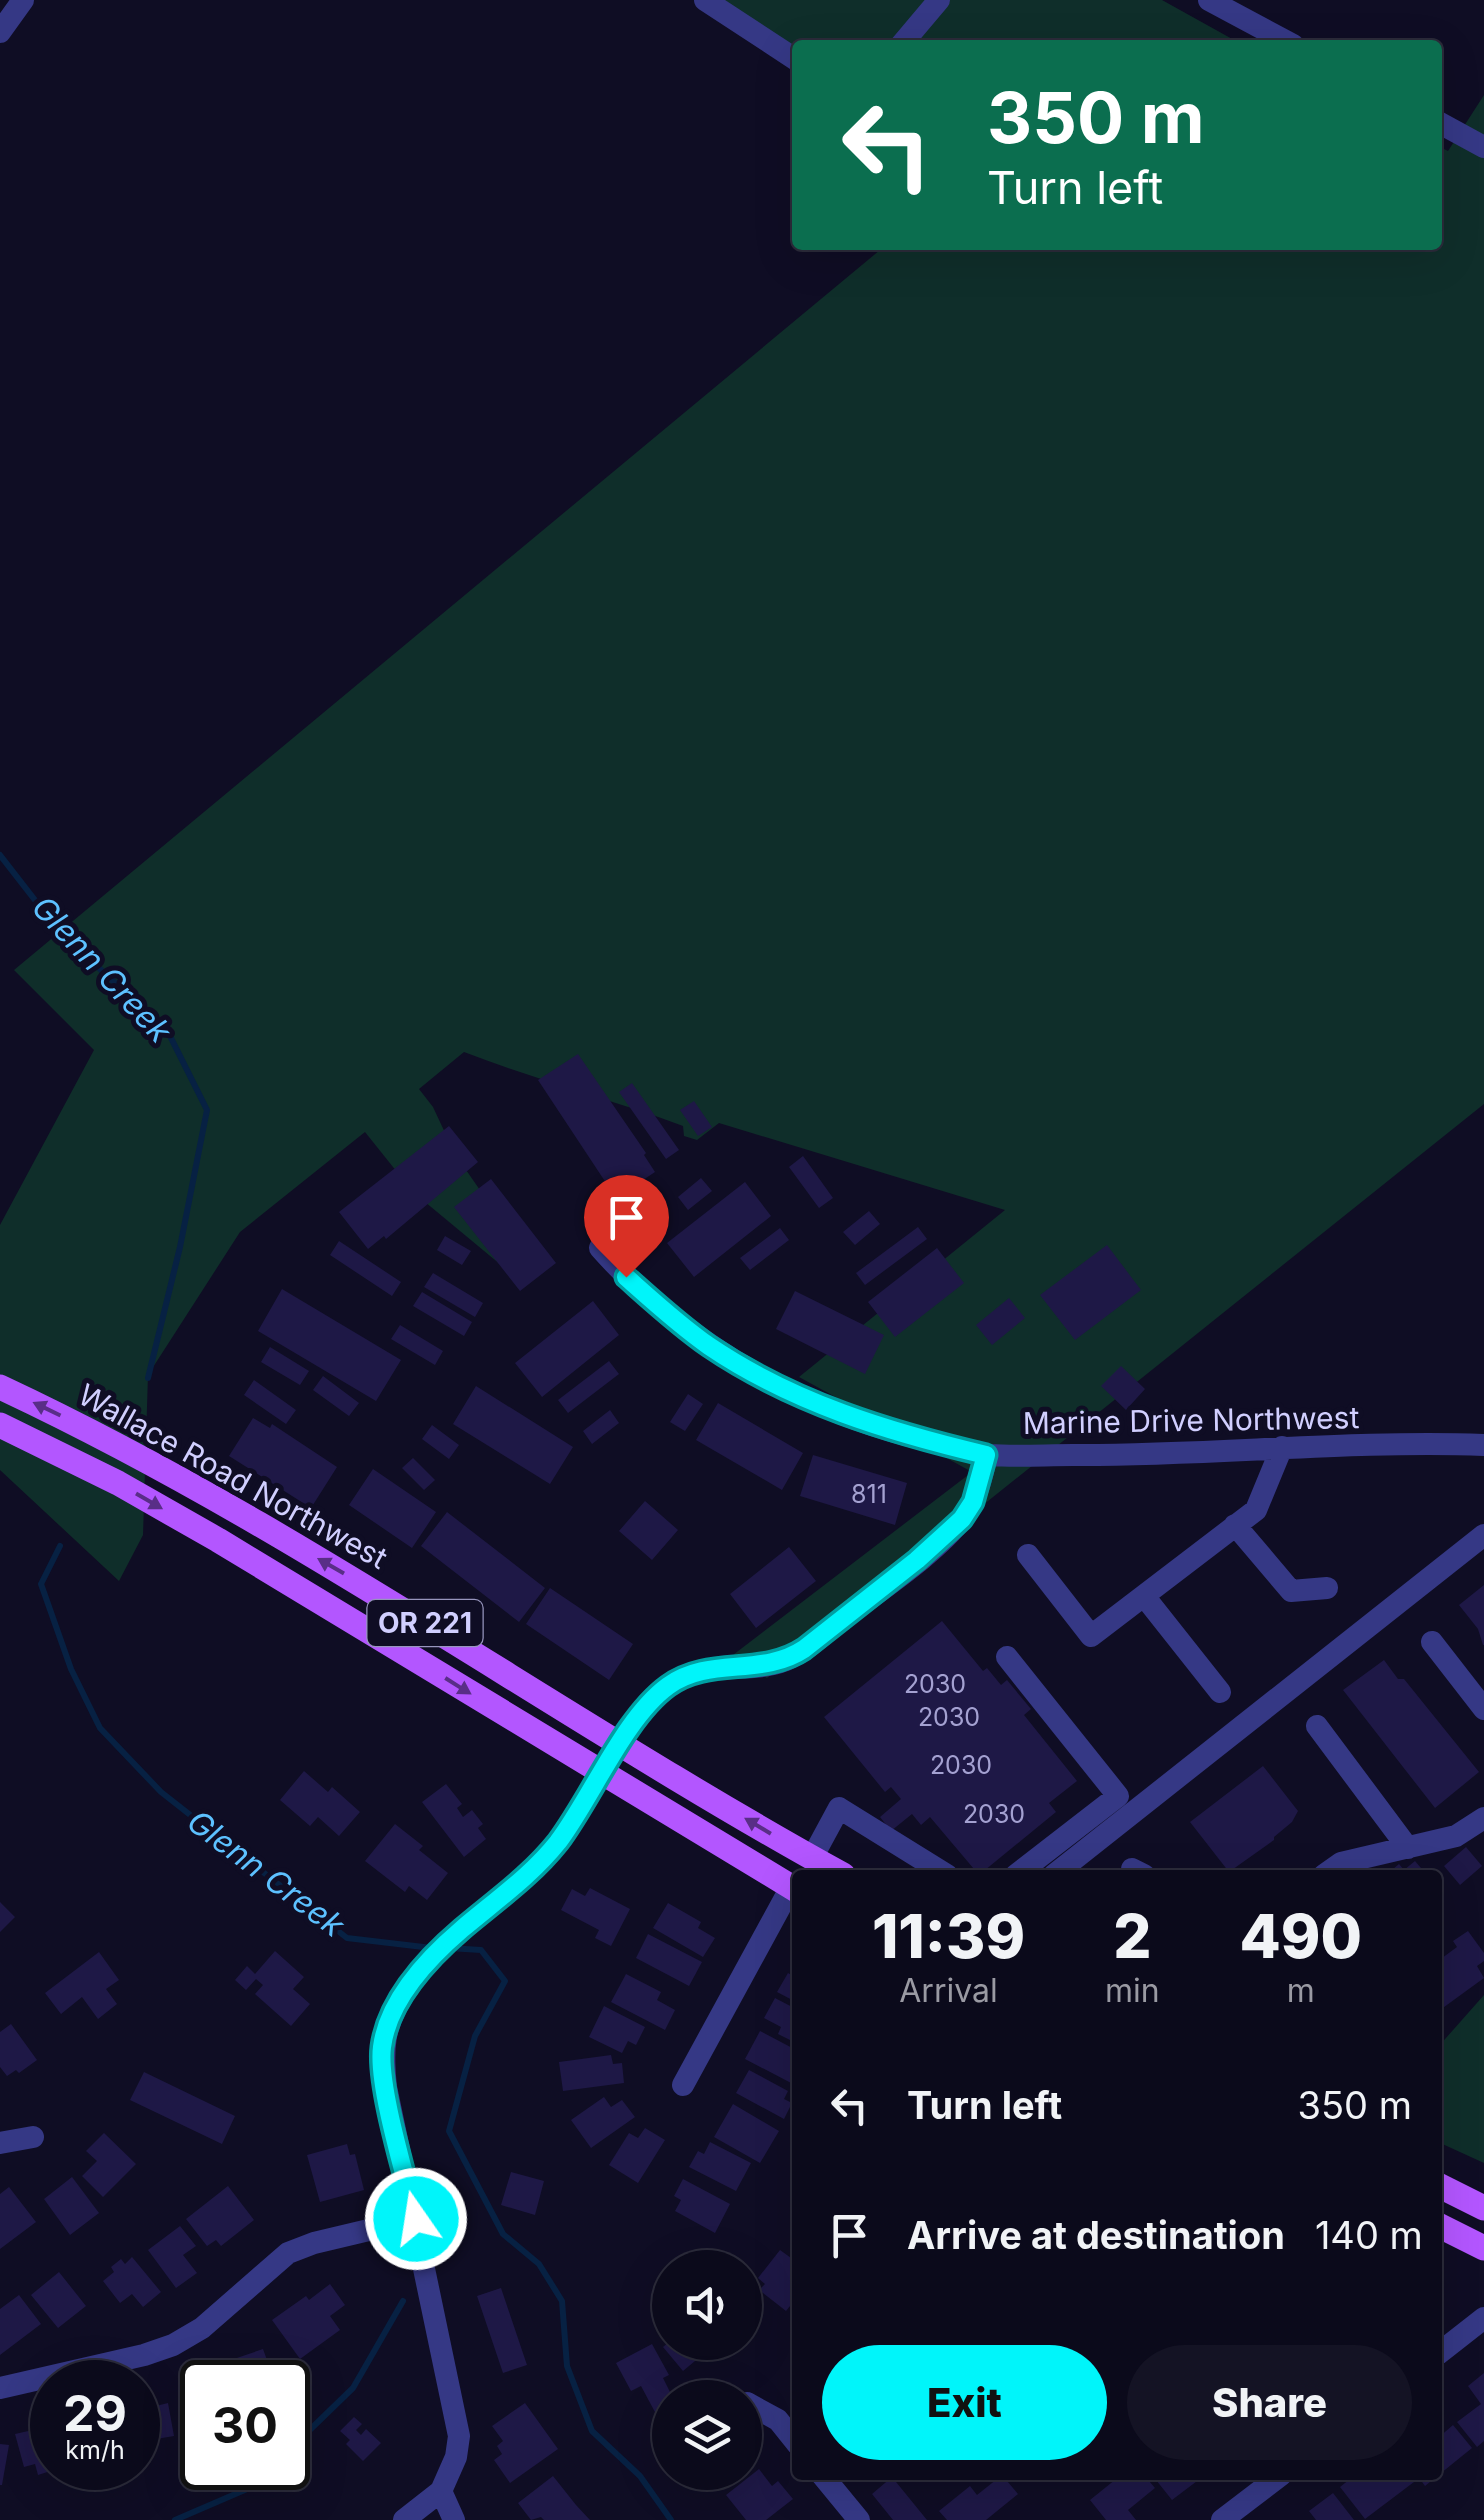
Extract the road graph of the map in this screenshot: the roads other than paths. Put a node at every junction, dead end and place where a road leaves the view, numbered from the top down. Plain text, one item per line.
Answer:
1 (23, 0) edge
2 (705, 0) edge
3 (939, 0) edge
4 (1209, 0) edge
5 (0, 32) edge
6 (905, 40) edge
7 (1284, 40) edge
8 (792, 57) edge
9 (1442, 124) edge
10 (1484, 147) edge
11 (600, 1248) dead end
12 (0, 1387) edge
13 (0, 1425) edge
14 (1484, 1446) edge
15 (1282, 1448) junction
16 (986, 1455) junction
17 (1234, 1525) junction
18 (1484, 1535) edge
19 (1028, 1555) dead end
20 (1327, 1588) dead end
21 (1144, 1596) junction
22 (1432, 1642) dead end
23 (1007, 1657) dead end
24 (1220, 1692) dead end
25 (1484, 1709) edge
26 (1318, 1726) dead end
27 (619, 1744) junction
28 (601, 1774) junction
29 (1484, 1818) edge
30 (1408, 1848) junction
31 (812, 1858) junction
32 (834, 1870) edge
33 (939, 1870) edge
34 (1022, 1870) edge
35 (1060, 1870) edge
36 (1331, 1870) edge
37 (792, 1888) edge
38 (792, 1893) edge
39 (683, 2085) dead end
40 (33, 2137) dead end
41 (0, 2143) edge
42 (1442, 2187) edge
43 (1484, 2208) edge
44 (416, 2219) junction
45 (1442, 2226) edge
46 (1484, 2248) edge
47 (1484, 2318) edge
48 (1442, 2351) edge
49 (0, 2388) edge
50 (762, 2411) edge
51 (792, 2438) edge
52 (826, 2480) edge
53 (1274, 2480) edge
54 (441, 2491) junction
55 (404, 2520) edge
56 (454, 2520) edge
57 (859, 2520) edge
58 (1222, 2520) edge

1 - 5 street
2 - 8 street
3 - 6 street
4 - 7 street
9 - 10 street
11 - 16 street, Marine Drive Northwest
27 -> 12 main road, Wallace Road Northwest / OR 221
13 -> 28 main road, Wallace Road Northwest / OR 221
14 - 15 street, Marine Drive Northwest
15 - 16 street, Marine Drive Northwest
15 - 17 street
16 - 27 street
17 - 20 street
17 - 21 street
18 - 35 street
19 - 21 street
21 - 24 street
22 - 25 street
23 - 34 street
26 - 30 street
27 - 28 street
31 -> 27 main road, Wallace Road Northwest / OR 221
28 - 37 main road, Wallace Road Northwest / OR 221
28 - 44 street
29 - 30 street
30 - 36 street
31 - 32 main road, Wallace Road Northwest / OR 221
31 - 33 street
38 - 39 street
40 - 41 street
42 - 43 main road
44 - 49 street
44 - 54 street
45 - 46 main road
47 - 48 street
50 - 51 street
52 - 57 street
53 - 58 street
54 - 55 street
54 - 56 street

